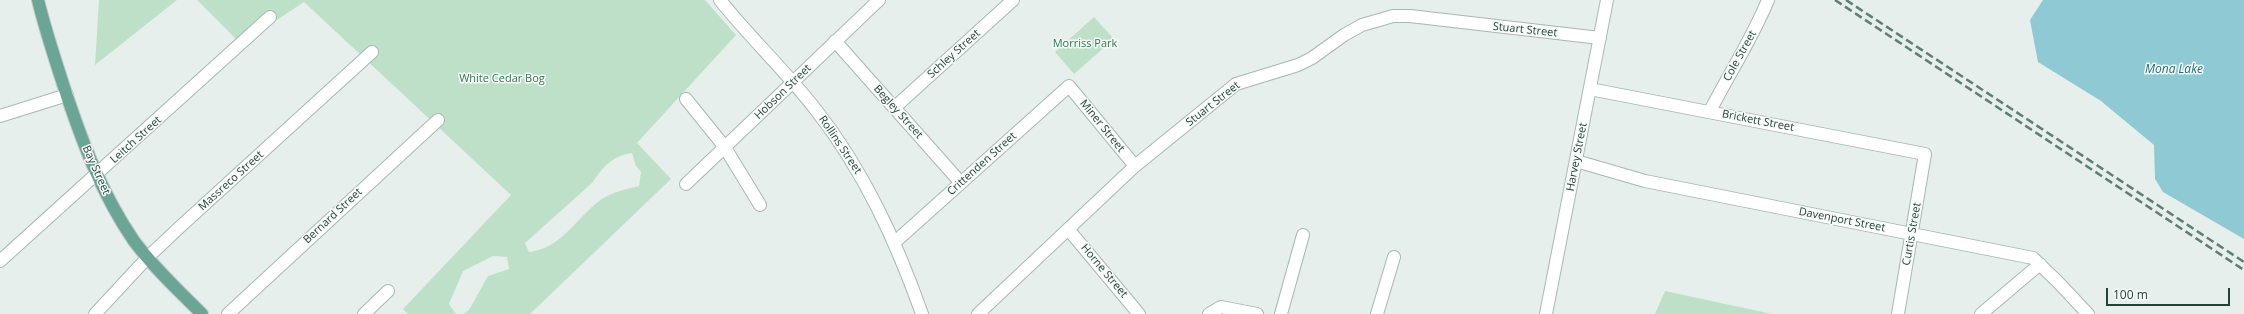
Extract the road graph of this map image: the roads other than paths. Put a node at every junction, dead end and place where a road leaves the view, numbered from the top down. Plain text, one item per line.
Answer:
1 (38, 0) edge
2 (879, 0) edge
3 (1013, 0) edge
4 (1607, 0) edge
5 (1768, 0) edge
6 (726, 2) edge
7 (270, 17) dead end
8 (1600, 38) junction
9 (835, 41) junction
10 (372, 52) dead end
11 (793, 83) junction
12 (1069, 86) joint
13 (1590, 89) junction
14 (67, 95) junction
15 (686, 99) dead end
16 (894, 108) junction
17 (1710, 111) junction
18 (0, 116) edge
19 (438, 120) dead end
20 (724, 146) junction
21 (1925, 154) joint
22 (1576, 161) junction
23 (1135, 166) junction
24 (97, 176) junction
25 (961, 183) junction
26 (686, 184) dead end
27 (760, 205) dead end
28 (1068, 229) junction
29 (1912, 233) junction
30 (1303, 235) dead end
31 (895, 242) junction
32 (148, 257) junction
33 (1394, 257) dead end
34 (0, 261) edge
35 (2040, 264) junction
36 (388, 290) dead end
37 (95, 314) edge
38 (202, 314) edge
39 (228, 314) edge
40 (364, 314) edge
41 (922, 314) edge
42 (978, 314) edge
43 (1139, 314) edge
44 (1209, 314) edge
45 (1257, 314) edge
46 (1281, 314) edge
47 (1377, 314) edge
48 (1546, 314) edge
49 (1898, 314) edge
50 (1981, 314) edge
51 (2088, 314) edge

1 - 14 main road, Bay Street
2 - 9 street, Hobson Street
3 - 16 street, Schley Street
4 - 8 street, Harvey Street
5 - 17 street, Cole Street
6 - 11 street, Rollins Street
7 - 24 street, Leitch Street
8 - 13 street, Harvey Street
8 - 23 street, Stuart Street
9 - 11 street, Hobson Street
9 - 16 street, Begley Street
10 - 32 street, Massreco Street
11 - 20 street, Hobson Street
11 - 31 street, Rollins Street
12 - 23 street, Miner Street
12 - 25 street, Crittenden Street
13 - 17 street, Brickett Street
13 - 22 street, Harvey Street
14 - 18 street
14 - 24 main road, Bay Street
15 - 20 street
16 - 25 street, Begley Street
17 - 21 street, Brickett Street
19 - 39 street, Bernard Street
20 - 26 street, Hobson Street
20 - 27 street
21 - 29 street, Curtis Street
22 - 29 street, Davenport Street
22 - 48 street, Harvey Street
23 - 28 street, Stuart Street
24 - 32 main road, Bay Street
24 - 34 street, Leitch Street
25 - 31 street, Crittenden Street
28 - 42 street, Stuart Street
28 - 43 street, Horne Street
29 - 35 street, Davenport Street
29 - 49 street, Curtis Street
30 - 46 street
31 - 41 street, Rollins Street
32 - 37 street, Massreco Street
32 - 38 main road, Bay Street
33 - 47 street
35 - 50 street
35 - 51 street, Davenport Street
36 - 40 street
44 - 45 street

